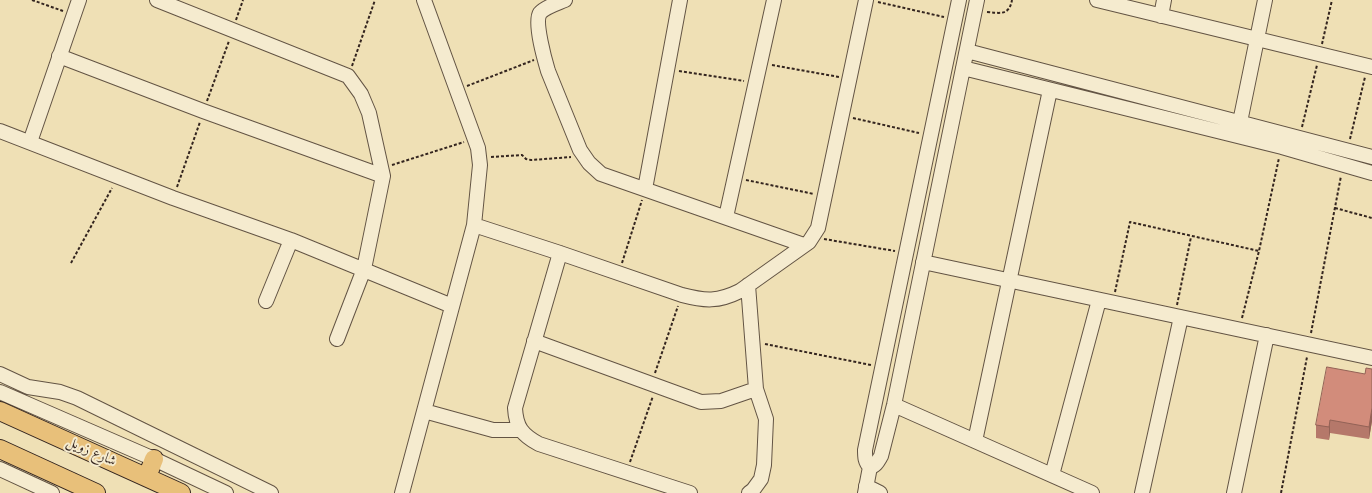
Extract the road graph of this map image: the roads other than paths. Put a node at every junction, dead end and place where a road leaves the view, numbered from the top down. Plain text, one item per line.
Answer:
1 (80, 0) edge
2 (157, 0) edge
3 (424, 0) edge
4 (565, 0) edge
5 (680, 0) edge
6 (774, 0) edge
7 (959, 0) edge
8 (1098, 0) edge
9 (1164, 0) edge
10 (1264, 0) edge
11 (871, 1) edge
12 (976, 5) edge
13 (1161, 16) junction
14 (1257, 38) junction
15 (967, 51) junction
16 (59, 56) junction
17 (1370, 66) edge
18 (963, 68) junction
19 (1050, 90) junction
20 (1240, 122) junction
21 (0, 131) edge
22 (929, 140) junction
23 (30, 142) junction
24 (947, 147) junction
25 (1372, 157) edge
26 (382, 173) junction
27 (1372, 173) edge
28 (645, 189) junction
29 (726, 217) junction
30 (474, 225) junction
31 (291, 240) junction
32 (808, 242) junction
33 (560, 252) junction
34 (923, 262) junction
35 (364, 269) junction
36 (1010, 281) junction
37 (748, 285) junction
38 (1099, 300) junction
39 (266, 301) dead end
40 (452, 306) junction
41 (1178, 316) junction
42 (1267, 336) junction
43 (337, 339) dead end
44 (534, 341) junction
45 (1372, 358) edge
46 (0, 374) edge
47 (756, 389) junction
48 (0, 392) edge
49 (894, 405) junction
50 (0, 411) edge
51 (424, 411) junction
52 (520, 430) junction
53 (975, 441) junction
54 (0, 449) edge
55 (154, 459) junction
56 (870, 467) junction
57 (0, 470) edge
58 (1052, 475) junction
59 (147, 478) junction
60 (866, 490) edge
61 (52, 493) edge
62 (96, 493) edge
63 (181, 493) edge
64 (226, 493) edge
65 (271, 493) edge
66 (402, 493) edge
67 (690, 493) edge
68 (749, 493) edge
69 (880, 493) edge
70 (1092, 493) edge
71 (1142, 493) edge
72 (1234, 493) edge

1 - 16 street
2 - 26 street
3 - 30 street
4 - 28 street
5 - 28 street
6 - 29 street
7 - 22 street
8 - 13 street
9 - 13 street
10 - 14 street
11 - 32 street
12 - 15 street
13 - 14 street
14 - 17 street
14 - 20 street
15 - 18 street
15 - 20 street
16 - 23 street
16 - 26 street
18 - 19 street
18 - 24 street
19 - 27 street
19 - 36 street
20 - 25 street
21 - 23 street
22 - 24 street
22 - 56 street
23 - 31 street
24 - 34 street
26 - 35 street
28 - 29 street
29 - 32 street
30 - 33 street
30 - 40 street
31 - 35 street
31 - 39 street
32 - 37 street
33 - 37 street
33 - 44 street
34 - 36 street
34 - 49 street
35 - 40 street
35 - 43 street
36 - 38 street
36 - 53 street
37 - 47 street
38 - 41 street
38 - 58 street
40 - 51 street
41 - 42 street
41 - 71 street
42 - 45 street
42 - 72 street
44 - 47 street
44 - 52 street
46 - 65 street
47 - 68 street
48 - 55 street
49 - 53 street
49 - 56 street
50 - 59 main road, شارع زويل
51 - 52 street
51 - 66 street
52 - 67 street
53 - 58 street
54 - 62 main road
55 - 59 main road
55 - 64 street
56 - 60 street
57 - 61 street
58 - 70 street
59 - 63 main road, شارع زويل
60 - 69 street

